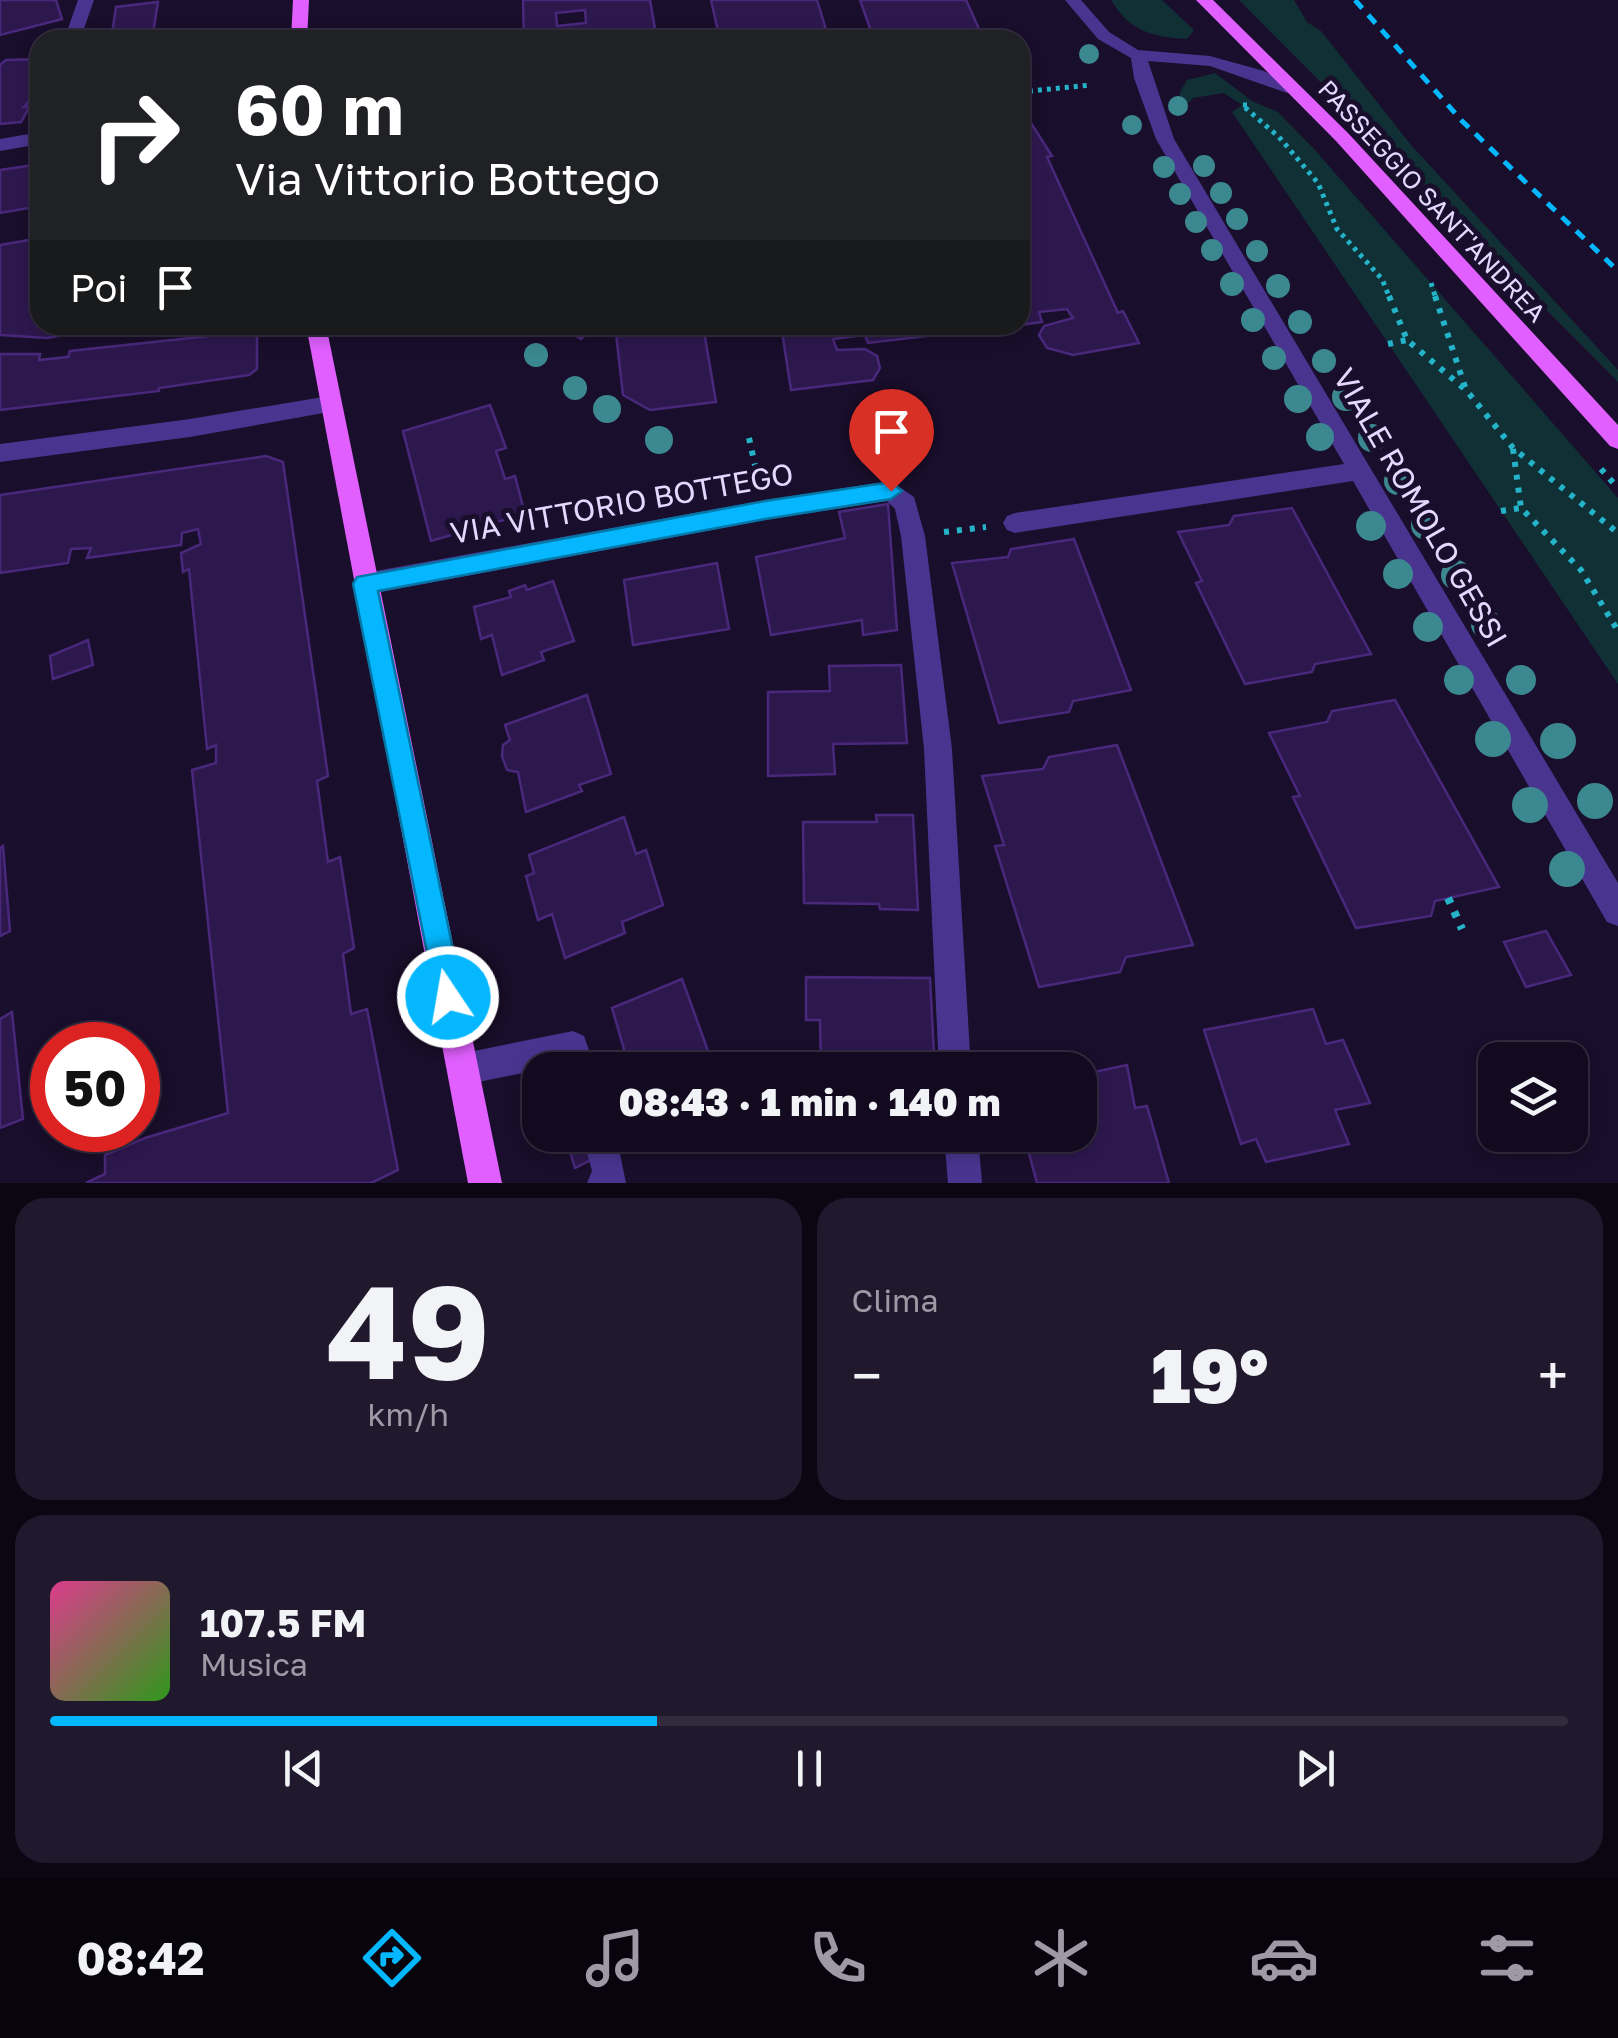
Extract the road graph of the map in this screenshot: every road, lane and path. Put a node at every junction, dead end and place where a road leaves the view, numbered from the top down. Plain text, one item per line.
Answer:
1 (86, 0) edge
2 (301, 0) edge
3 (1072, 0) edge
4 (1204, 0) edge
5 (76, 30) edge
6 (300, 30) edge
7 (1139, 56) junction
8 (1091, 84) dead end
9 (1293, 89) junction
10 (1030, 91) edge
11 (1258, 106) dead end
12 (30, 136) edge
13 (0, 145) edge
14 (1427, 269) dead end
15 (318, 335) edge
16 (1407, 340) junction
17 (1388, 344) dead end
18 (1466, 392) junction
19 (329, 404) junction
20 (749, 438) dead end
21 (1618, 440) edge
22 (1512, 448) junction
23 (0, 452) edge
24 (1360, 471) junction
25 (1521, 508) junction
26 (765, 510) junction
27 (1501, 511) dead end
28 (1015, 523) joint
29 (1618, 533) edge
30 (913, 536) junction
31 (365, 584) junction
32 (1618, 631) edge
33 (1448, 898) dead end
34 (1618, 911) edge
35 (1462, 929) dead end
36 (548, 1052) edge
37 (575, 1052) edge
38 (954, 1052) edge
39 (522, 1057) edge
40 (464, 1069) junction
41 (604, 1152) edge
42 (963, 1152) edge
43 (480, 1181) edge
44 (604, 1183) edge
45 (966, 1183) edge

1 - 5 street
2 - 6 main road
3 - 7 street
4 - 9 main road, PASSEGGIO SANT'ANDREA
7 - 9 street
7 - 24 street, VIALE ROMOLO GESSI
8 - 10 path
9 - 21 main road, PASSEGGIO SANT'ANDREA
11 - 16 path
12 - 13 street
14 - 18 path
15 - 19 main road
16 - 17 path
16 - 18 path
18 - 22 path
19 - 23 street
19 - 31 main road
20 - 26 path
22 - 25 path
22 - 29 path
24 - 28 street
24 - 34 street, VIALE ROMOLO GESSI
25 - 27 path
25 - 32 path
26 - 30 street, VIA VITTORIO BOTTEGO
26 - 31 street, VIA VITTORIO BOTTEGO
28 - 30 path
30 - 38 street
31 - 40 main road
33 - 35 path
36 - 37 street
39 - 40 street
40 - 43 main road
41 - 44 street
42 - 45 street

